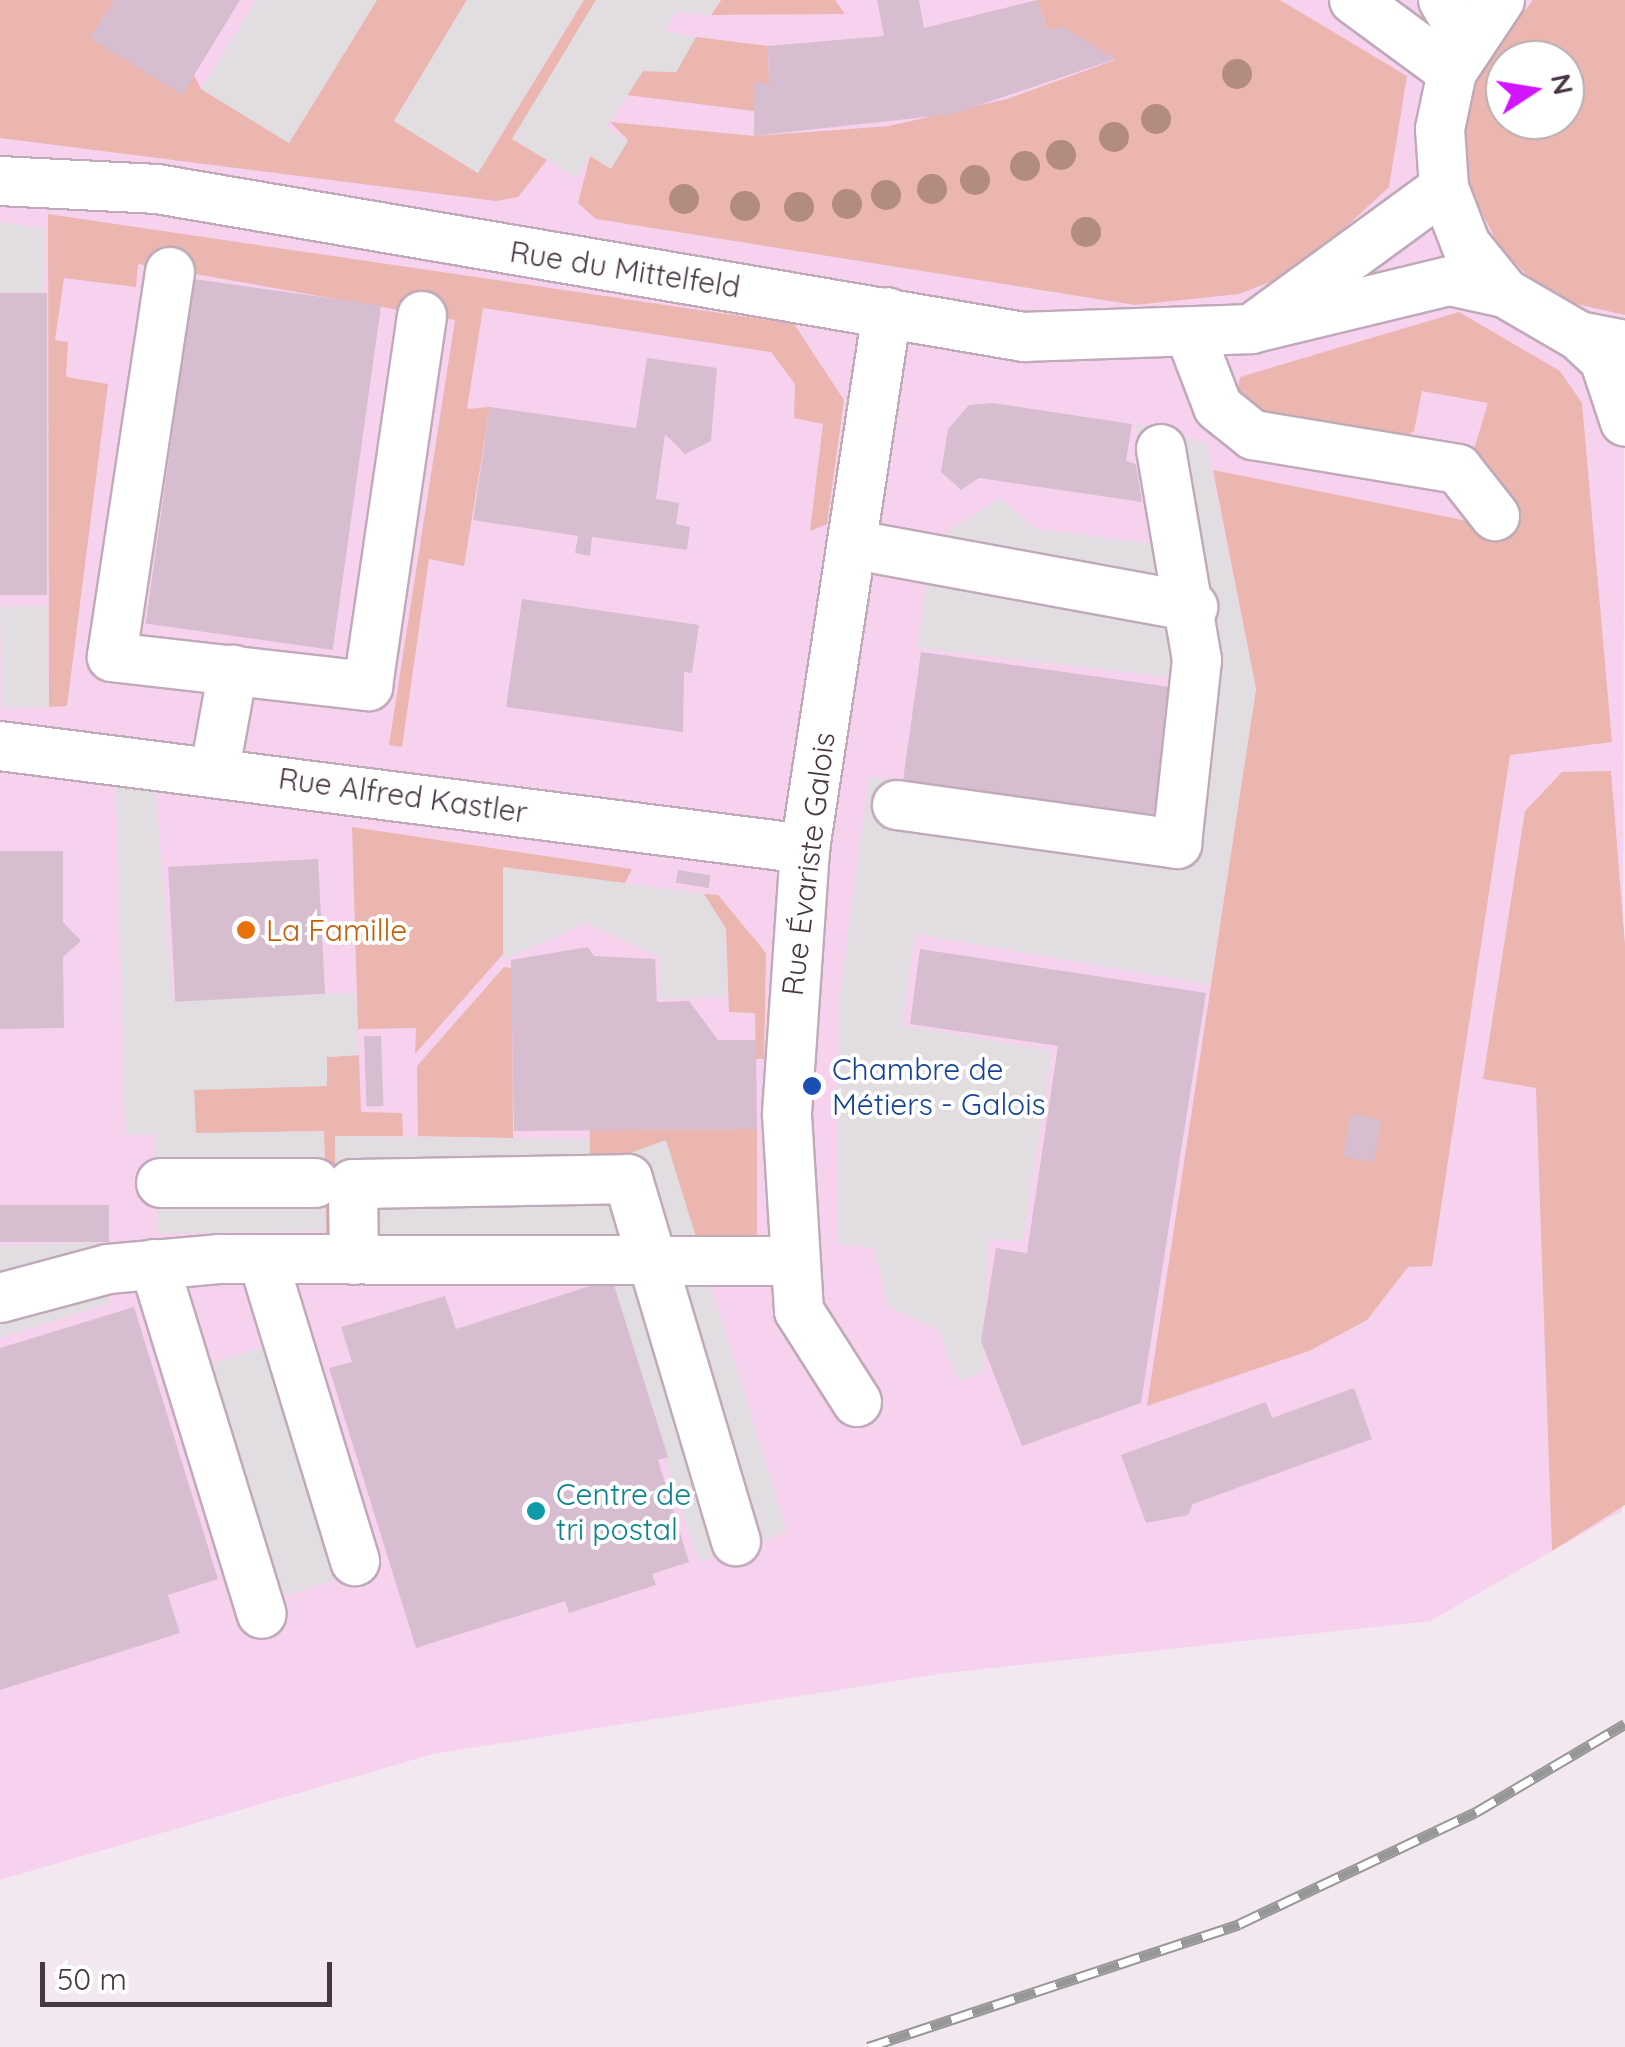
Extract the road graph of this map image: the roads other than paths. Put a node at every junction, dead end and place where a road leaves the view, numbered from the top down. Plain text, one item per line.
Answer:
1 (1354, 0) edge
2 (1442, 0) edge
3 (1500, 0) edge
4 (1460, 56) junction
5 (0, 180) edge
6 (1444, 188) junction
7 (170, 272) dead end
8 (1505, 294) junction
9 (887, 312) junction
10 (422, 316) dead end
11 (1252, 329) junction
12 (1190, 334) junction
13 (1579, 336) junction
14 (1625, 345) edge
15 (1625, 422) edge
16 (1161, 448) dead end
17 (1495, 516) dead end
18 (855, 545) junction
19 (1193, 607) junction
20 (233, 670) junction
21 (0, 746) edge
22 (215, 769) junction
23 (897, 805) dead end
24 (805, 849) junction
25 (160, 1183) dead end
26 (239, 1184) junction
27 (315, 1184) dead end
28 (251, 1260) junction
29 (354, 1260) junction
30 (648, 1261) junction
31 (790, 1262) junction
32 (154, 1264) junction
33 (0, 1298) edge
34 (857, 1402) dead end
35 (736, 1542) dead end
36 (355, 1562) dead end
37 (262, 1614) dead end

1 - 4 street
2 - 4 street
3 - 4 street
4 - 6 street
5 - 9 street, Rue du Mittelfeld
6 - 8 street
6 - 11 street
7 - 20 street
8 - 11 street, Rue du Mittelfeld
8 - 13 street
9 - 12 street, Rue du Mittelfeld
9 - 18 street, Rue Évariste Galois
10 - 20 street
11 - 12 street, Rue du Mittelfeld
12 - 17 street
13 - 14 street
13 - 15 street
16 - 19 street
18 - 19 street
18 - 24 street, Rue Évariste Galois
19 - 23 street
20 - 22 street
21 - 22 street, Rue Alfred Kastler
22 - 24 street, Rue Alfred Kastler
24 - 31 street, Rue Évariste Galois
25 - 26 street
26 - 27 street
26 - 28 street
28 - 29 street
28 - 32 street
28 - 36 street
29 - 30 street
29 - 30 street
30 - 31 street
30 - 35 street
31 - 34 street, Rue Évariste Galois
32 - 33 street
32 - 37 street

